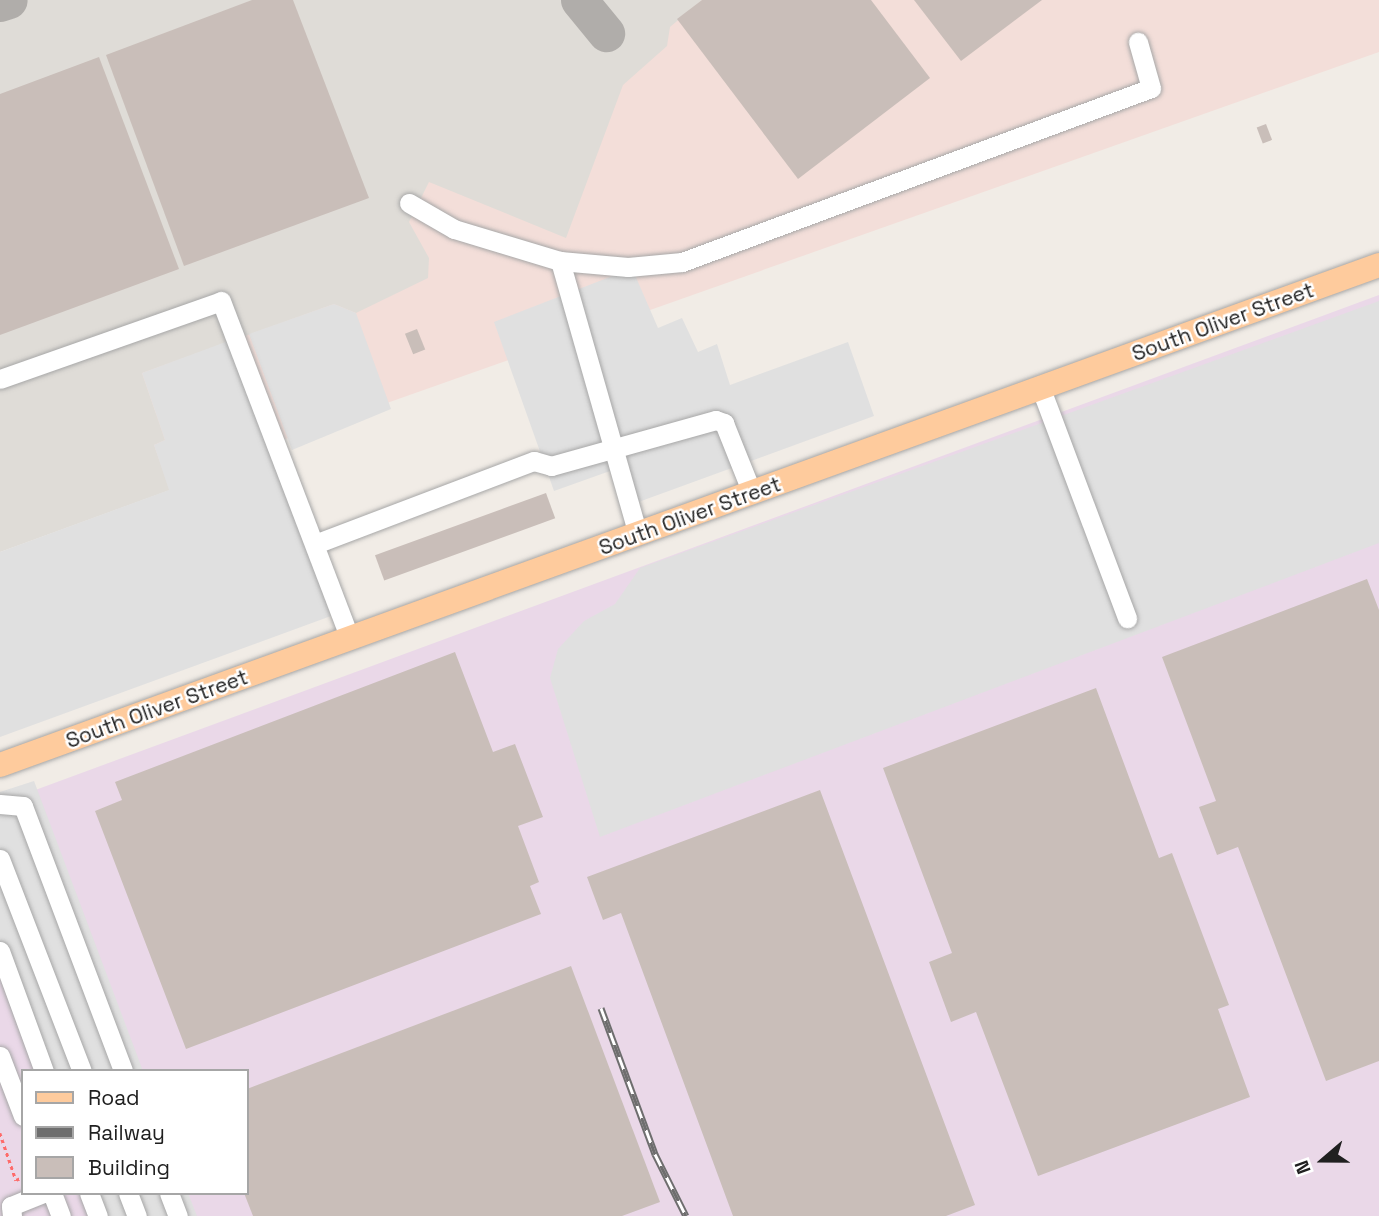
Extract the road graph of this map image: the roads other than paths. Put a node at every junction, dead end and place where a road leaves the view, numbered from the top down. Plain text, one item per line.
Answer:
1 (1138, 42) dead end
2 (409, 203) dead end
3 (559, 261) junction
4 (1379, 265) edge
5 (0, 379) edge
6 (1041, 388) junction
7 (614, 451) junction
8 (752, 493) junction
9 (638, 534) junction
10 (315, 544) junction
11 (1127, 618) dead end
12 (350, 639) junction
13 (0, 765) edge
14 (0, 804) edge
15 (0, 859) edge
16 (0, 951) edge
17 (0, 1056) edge
18 (43, 1069) edge
19 (81, 1069) edge
20 (122, 1069) edge
21 (21, 1111) edge
22 (40, 1195) edge
23 (53, 1195) edge
24 (90, 1195) edge
25 (129, 1195) edge
26 (170, 1195) edge
27 (8, 1211) edge
28 (61, 1216) edge
29 (98, 1216) edge
30 (137, 1216) edge
31 (178, 1216) edge

1 - 3 street
2 - 3 street
3 - 7 street
4 - 6 main road, South Oliver Street
5 - 10 street
6 - 8 main road, South Oliver Street
6 - 11 street
7 - 8 street
7 - 9 street
7 - 10 street
8 - 9 main road, South Oliver Street
9 - 12 main road, South Oliver Street
10 - 12 street
12 - 13 main road, South Oliver Street
14 - 20 street
15 - 19 street
16 - 18 street
17 - 21 street
22 - 27 street
23 - 28 street
24 - 29 street
25 - 30 street
26 - 31 street

